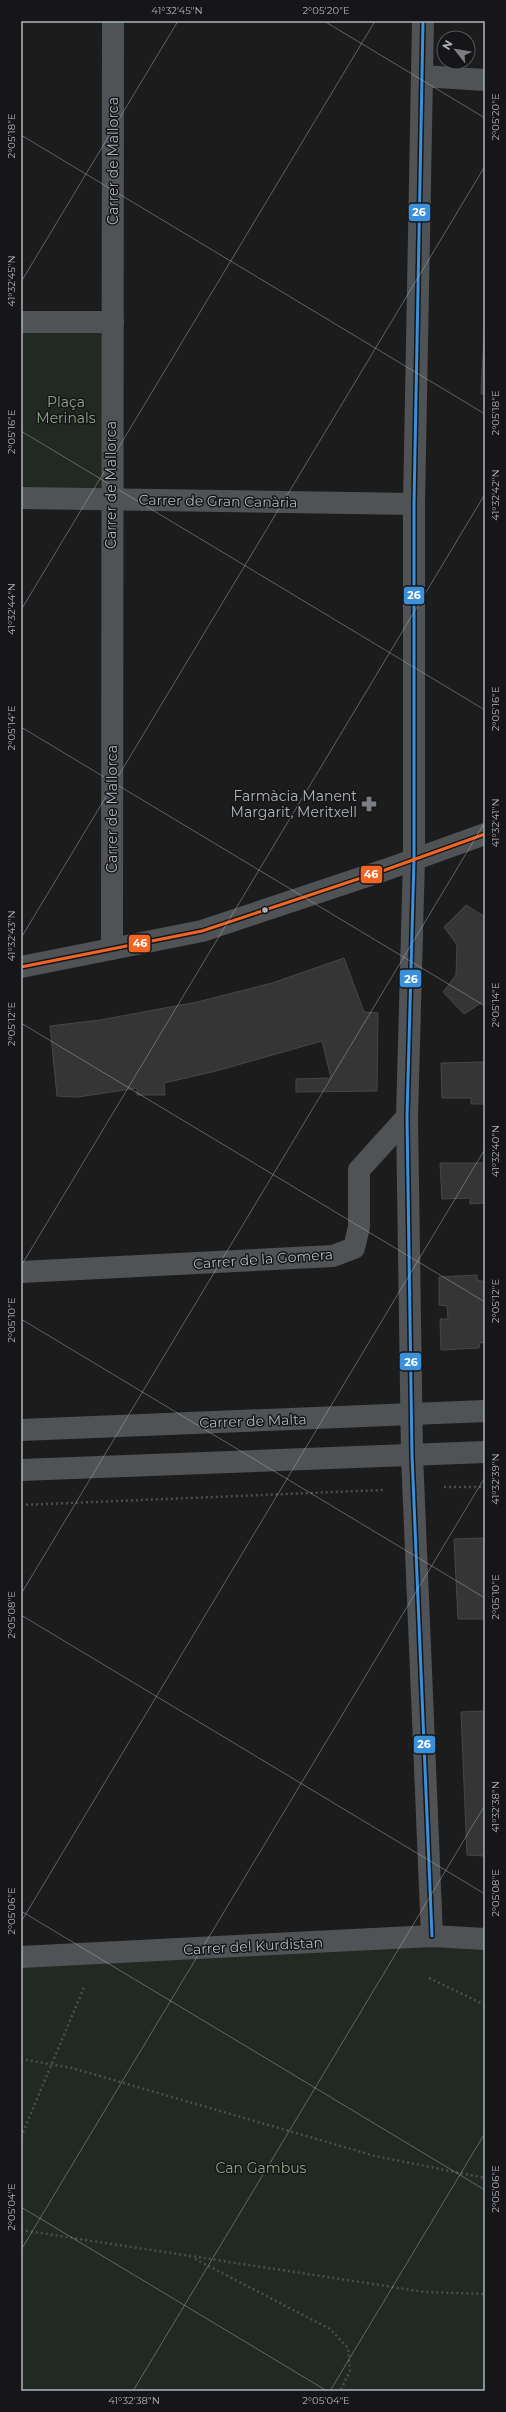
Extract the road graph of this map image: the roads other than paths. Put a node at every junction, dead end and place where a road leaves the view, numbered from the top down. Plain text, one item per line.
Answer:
1 (112, 21) edge
2 (423, 21) edge
3 (422, 76) junction
4 (485, 80) edge
5 (21, 322) edge
6 (113, 322) junction
7 (21, 498) edge
8 (111, 499) junction
9 (414, 504) junction
10 (485, 834) edge
11 (414, 859) junction
12 (112, 949) junction
13 (21, 967) edge
14 (407, 1117) junction
15 (21, 1272) edge
16 (485, 1412) edge
17 (412, 1414) junction
18 (21, 1430) edge
19 (485, 1452) edge
20 (412, 1455) junction
21 (21, 1470) edge
22 (432, 1936) junction
23 (485, 1939) edge
24 (21, 1958) edge

1 - 6 street, Carrer de Mallorca
2 - 3 street
3 - 4 street
3 - 9 street
5 - 6 street
6 - 8 street, Carrer de Mallorca
7 - 8 street, Carrer de Gran Canària
8 - 9 street, Carrer de Gran Canària
8 - 12 street, Carrer de Mallorca
9 - 11 street
10 - 11 street
11 - 12 street
11 - 14 street
12 - 13 street
14 - 15 street, Carrer de la Gomera
14 - 17 street
16 - 17 street, Carrer de Malta
17 - 18 street, Carrer de Malta
17 - 20 street
19 - 20 street
20 - 21 street
20 - 22 street
22 - 23 street, Carrer del Kurdistan
22 - 24 street, Carrer del Kurdistan

